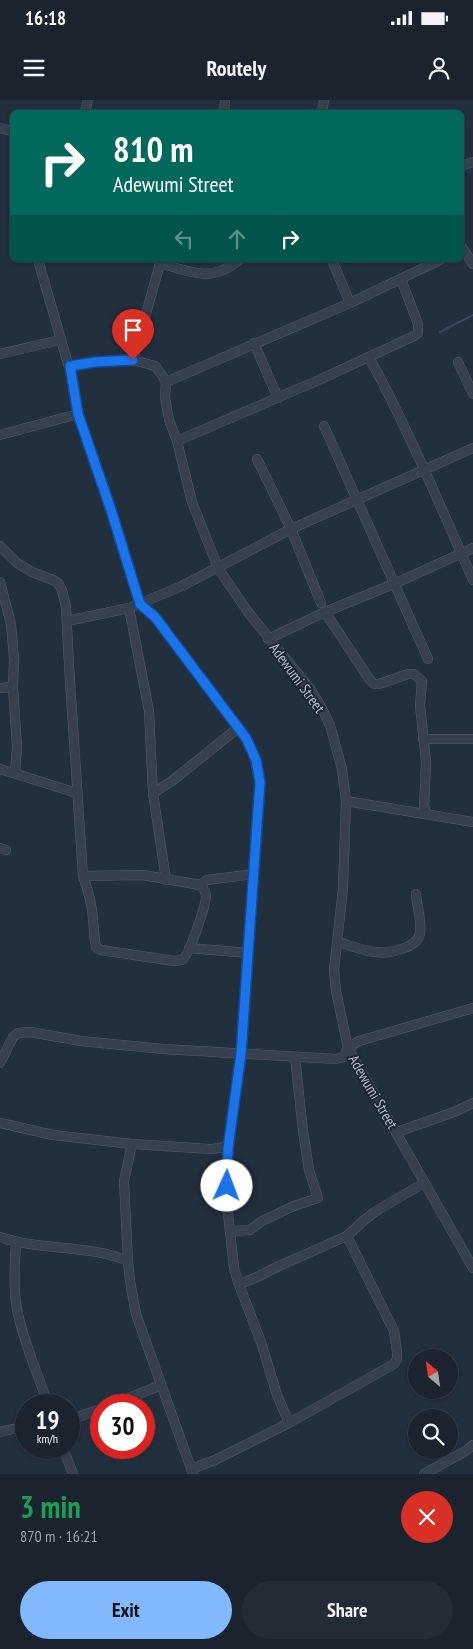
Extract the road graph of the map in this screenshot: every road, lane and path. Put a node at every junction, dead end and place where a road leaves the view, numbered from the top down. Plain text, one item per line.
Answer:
1 (464, 252) edge
2 (39, 262) edge
3 (160, 262) edge
4 (237, 262) edge
5 (333, 262) edge
6 (436, 262) edge
7 (473, 264) edge
8 (401, 279) junction
9 (350, 303) junction
10 (60, 340) junction
11 (254, 344) junction
12 (0, 354) edge
13 (369, 357) junction
14 (133, 360) junction
15 (458, 362) dead end
16 (70, 366) junction
17 (166, 382) junction
18 (473, 394) edge
19 (278, 398) junction
20 (78, 414) junction
21 (324, 426) dead end
22 (0, 435) edge
23 (177, 441) junction
24 (473, 448) edge
25 (257, 459) dead end
26 (425, 470) junction
27 (357, 499) junction
28 (291, 529) junction
29 (0, 546) edge
30 (473, 548) edge
31 (462, 554) junction
32 (218, 568) junction
33 (473, 580) edge
34 (0, 582) edge
35 (396, 584) junction
36 (3, 601) edge
37 (321, 603) dead end
38 (140, 604) junction
39 (129, 608) junction
40 (325, 612) junction
41 (67, 621) junction
42 (268, 639) junction
43 (428, 659) dead end
44 (13, 687) junction
45 (0, 688) edge
46 (238, 728) junction
47 (423, 739) junction
48 (473, 739) edge
49 (0, 769) edge
50 (15, 773) junction
51 (77, 793) junction
52 (153, 793) junction
53 (346, 801) junction
54 (427, 814) junction
55 (473, 822) edge
56 (254, 874) junction
57 (83, 876) junction
58 (166, 880) junction
59 (200, 885) junction
60 (416, 894) dead end
61 (338, 942) junction
62 (189, 948) junction
63 (248, 952) junction
64 (473, 1008) edge
65 (348, 1048) junction
66 (241, 1054) junction
67 (295, 1057) junction
68 (0, 1063) edge
69 (473, 1103) edge
70 (0, 1123) edge
71 (397, 1132) junction
72 (132, 1144) junction
73 (228, 1148) junction
74 (424, 1183) junction
75 (230, 1231) junction
76 (347, 1236) junction
77 (0, 1237) edge
78 (16, 1242) junction
79 (128, 1261) junction
80 (473, 1268) edge
81 (238, 1282) junction
82 (161, 1385) junction
83 (44, 1394) edge
84 (139, 1394) edge
85 (289, 1423) junction
86 (15, 1429) edge
87 (0, 1432) edge
88 (473, 1445) edge
89 (67, 1459) edge
90 (192, 1471) edge
91 (72, 1474) edge
92 (424, 1474) edge

1 - 7 street
2 - 10 street
3 - 4 street
3 - 14 street
5 - 9 street
6 - 8 street
8 - 9 street
8 - 13 street
9 - 11 street
10 - 12 street
10 - 16 street
11 - 17 street
11 - 19 street
13 - 19 street
13 - 26 street
14 - 16 street
14 - 17 street
15 - 18 street
16 - 20 street
17 - 23 street, Adewumi Street
19 - 23 street
20 - 22 street
20 - 38 street
21 - 27 street
23 - 32 street, Adewumi Street
24 - 26 street
25 - 28 street
26 - 27 street
26 - 31 street
27 - 28 street
27 - 35 street
28 - 32 street
28 - 37 street
29 - 41 street
30 - 31 street
31 - 33 street
31 - 35 street
32 - 38 street
32 - 42 street, Adewumi Street
34 - 36 street
35 - 40 street
35 - 43 street
36 - 44 street
38 - 39 street
38 - 46 street
39 - 41 street
39 - 52 street
40 - 42 street
40 - 47 street
41 - 51 street
42 - 53 street, Adewumi Street
44 - 45 street
44 - 50 street
46 - 52 street
46 - 56 street
47 - 48 street
47 - 54 street
49 - 50 street
50 - 51 street
51 - 57 street
52 - 58 street
53 - 54 street
53 - 61 street, Adewumi Street
54 - 55 street
56 - 59 street
56 - 63 street
57 - 58 street
57 - 62 street
58 - 59 street
59 - 62 street
60 - 61 street
61 - 65 street, Adewumi Street
62 - 63 street
63 - 66 street
64 - 65 street
65 - 67 street
65 - 71 street, Adewumi Street
66 - 67 street
66 - 68 street
66 - 73 street
67 - 75 street
69 - 71 street
70 - 72 street
71 - 74 street, Adewumi Street
72 - 73 street
72 - 79 street
73 - 75 street
74 - 76 street
74 - 80 street, Adewumi Street
75 - 81 street
76 - 81 street
76 - 85 street
77 - 78 street
78 - 79 street
78 - 83 street
79 - 82 street
81 - 85 street
82 - 84 street
82 - 90 street
85 - 90 street
86 - 87 street
88 - 92 street
89 - 91 street

